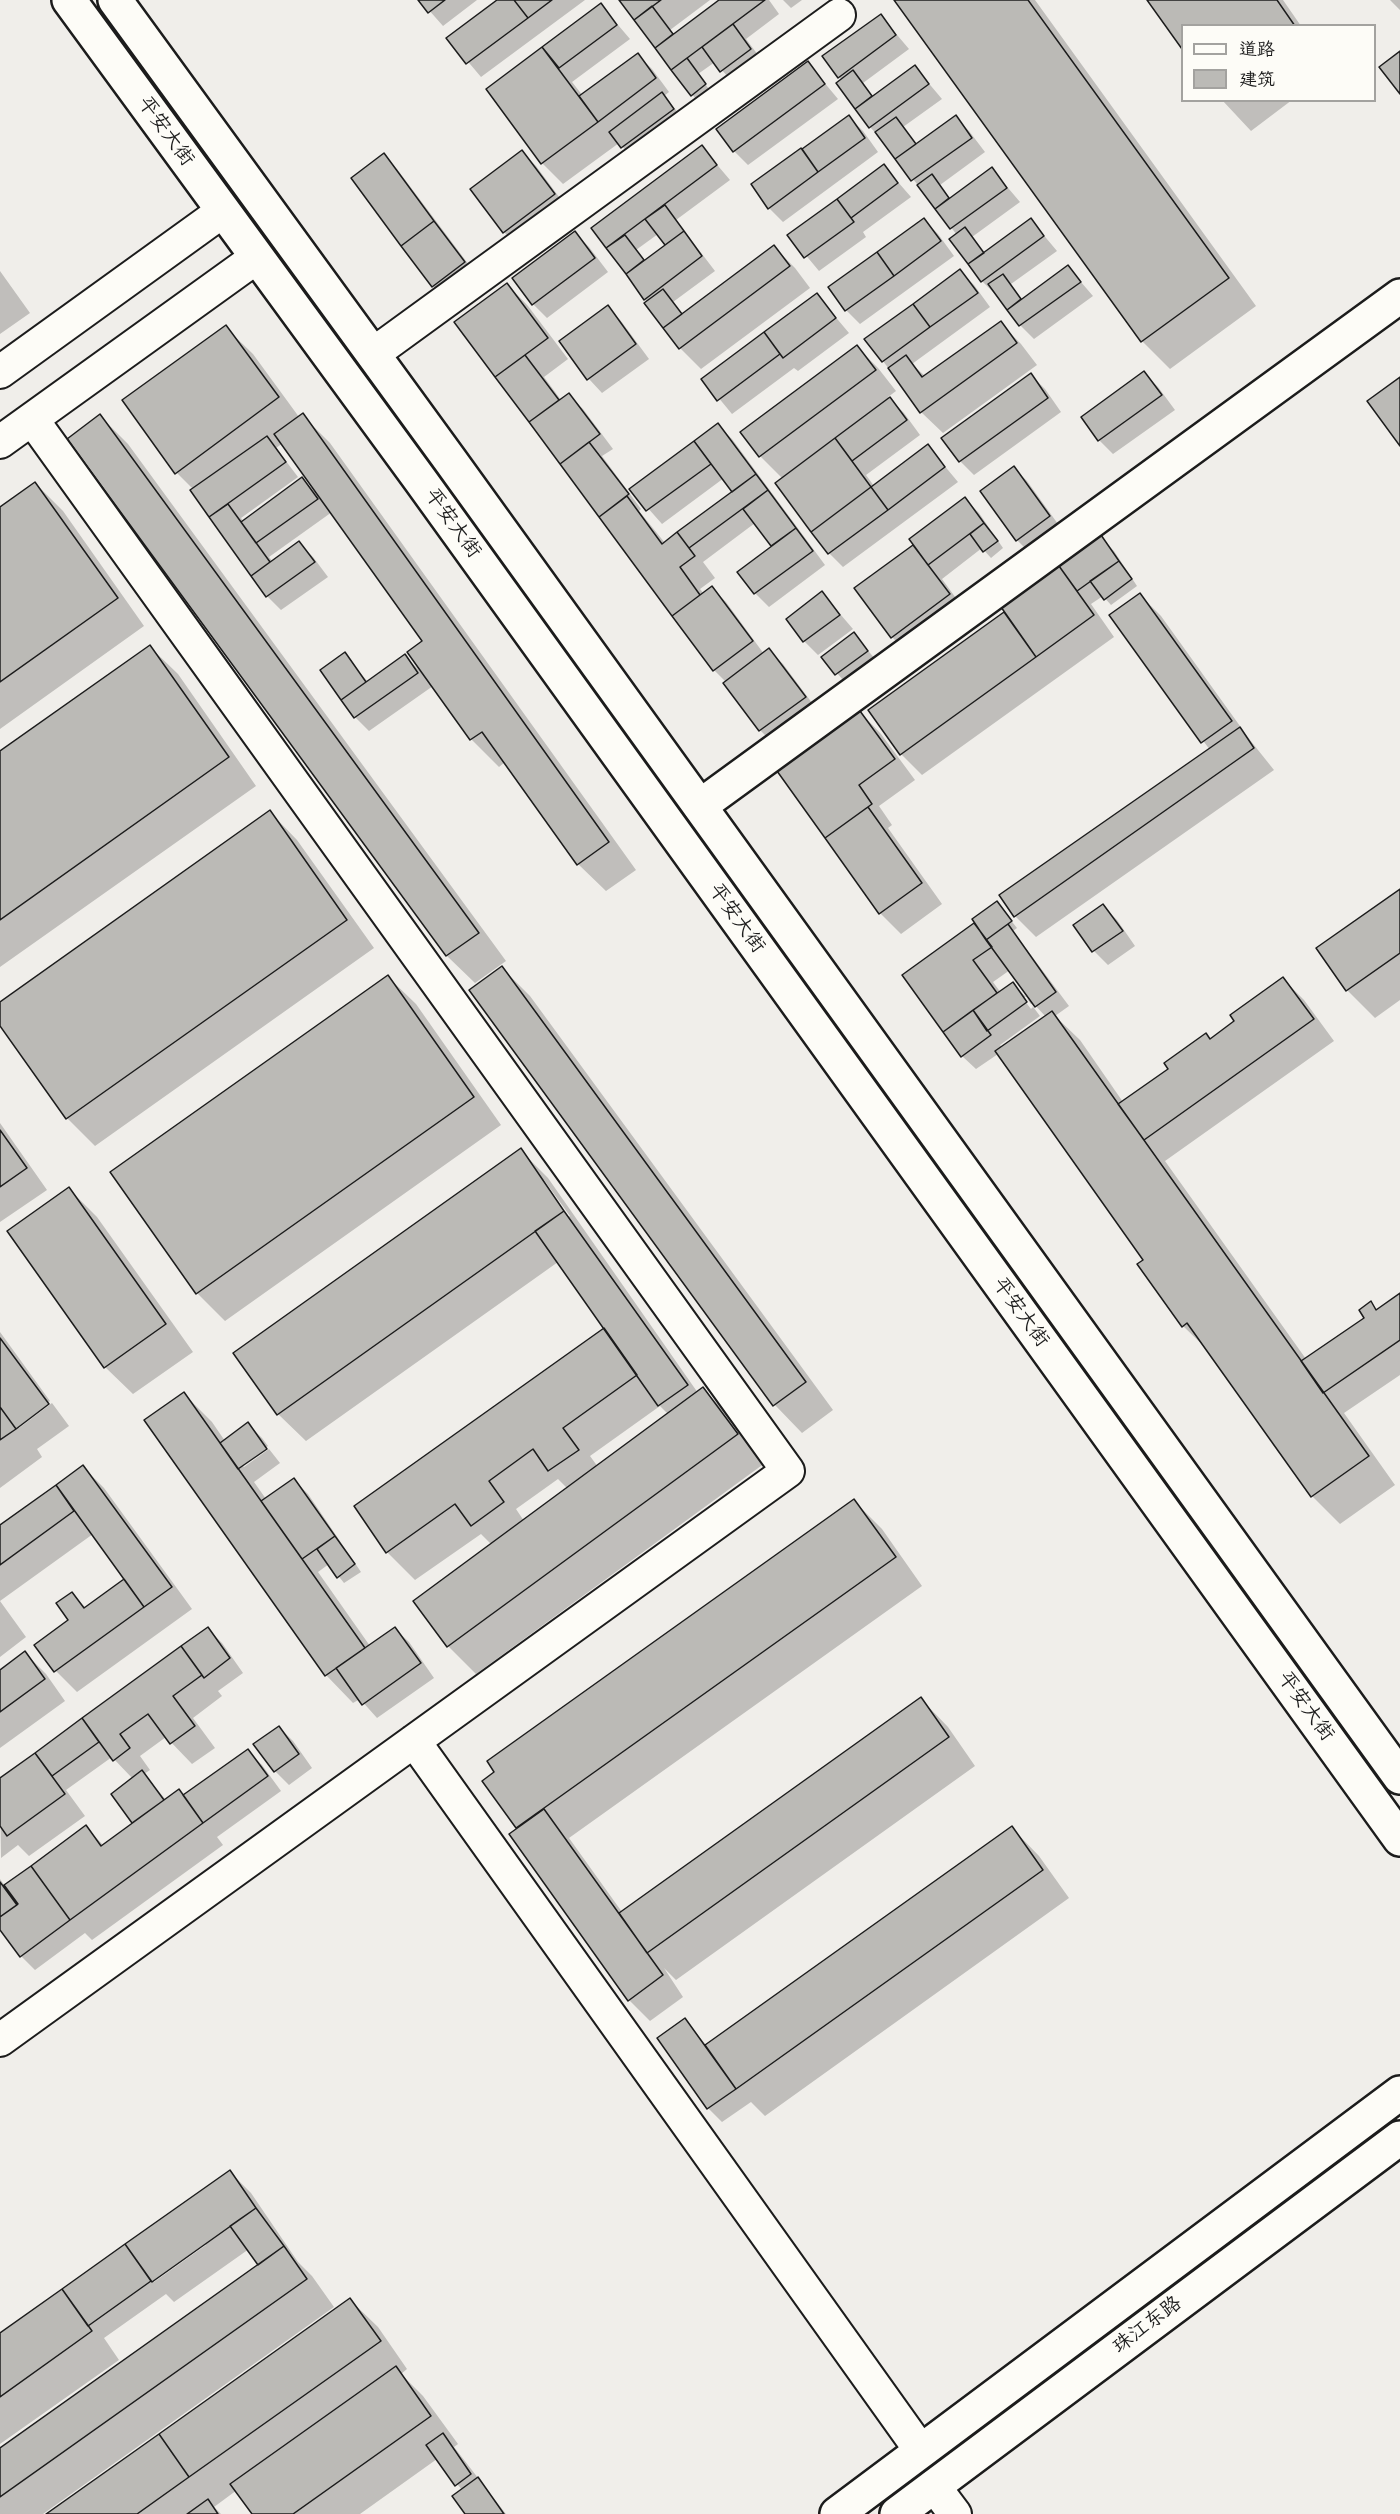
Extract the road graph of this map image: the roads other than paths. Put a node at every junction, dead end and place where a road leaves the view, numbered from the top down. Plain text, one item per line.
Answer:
1 (69, 0) edge
2 (115, 0) edge
3 (839, 15) dead end
4 (223, 211) junction
5 (257, 257) junction
6 (1400, 296) edge
7 (373, 354) junction
8 (0, 372) edge
9 (32, 419) junction
10 (0, 442) edge
11 (700, 806) junction
12 (414, 1741) junction
13 (1400, 1776) edge
14 (1400, 1839) edge
15 (0, 2040) edge
16 (1400, 2093) edge
17 (1400, 2138) edge
18 (921, 2451) junction
19 (934, 2486) junction
20 (837, 2514) edge
21 (897, 2514) edge
22 (955, 2514) edge

1 - 4 main road, 平安大街
2 - 7 main road, 平安大街
3 - 7 street
4 - 5 main road, 平安大街
4 - 8 street
5 - 9 street
5 - 14 main road, 平安大街
6 - 11 main road
7 - 11 main road, 平安大街
9 - 10 street
9 - 12 street
11 - 13 main road, 平安大街
12 - 15 street
12 - 18 street
16 - 18 main road
17 - 19 main road, 珠江东路
18 - 20 main road
19 - 21 main road, 珠江东路
19 - 22 street

